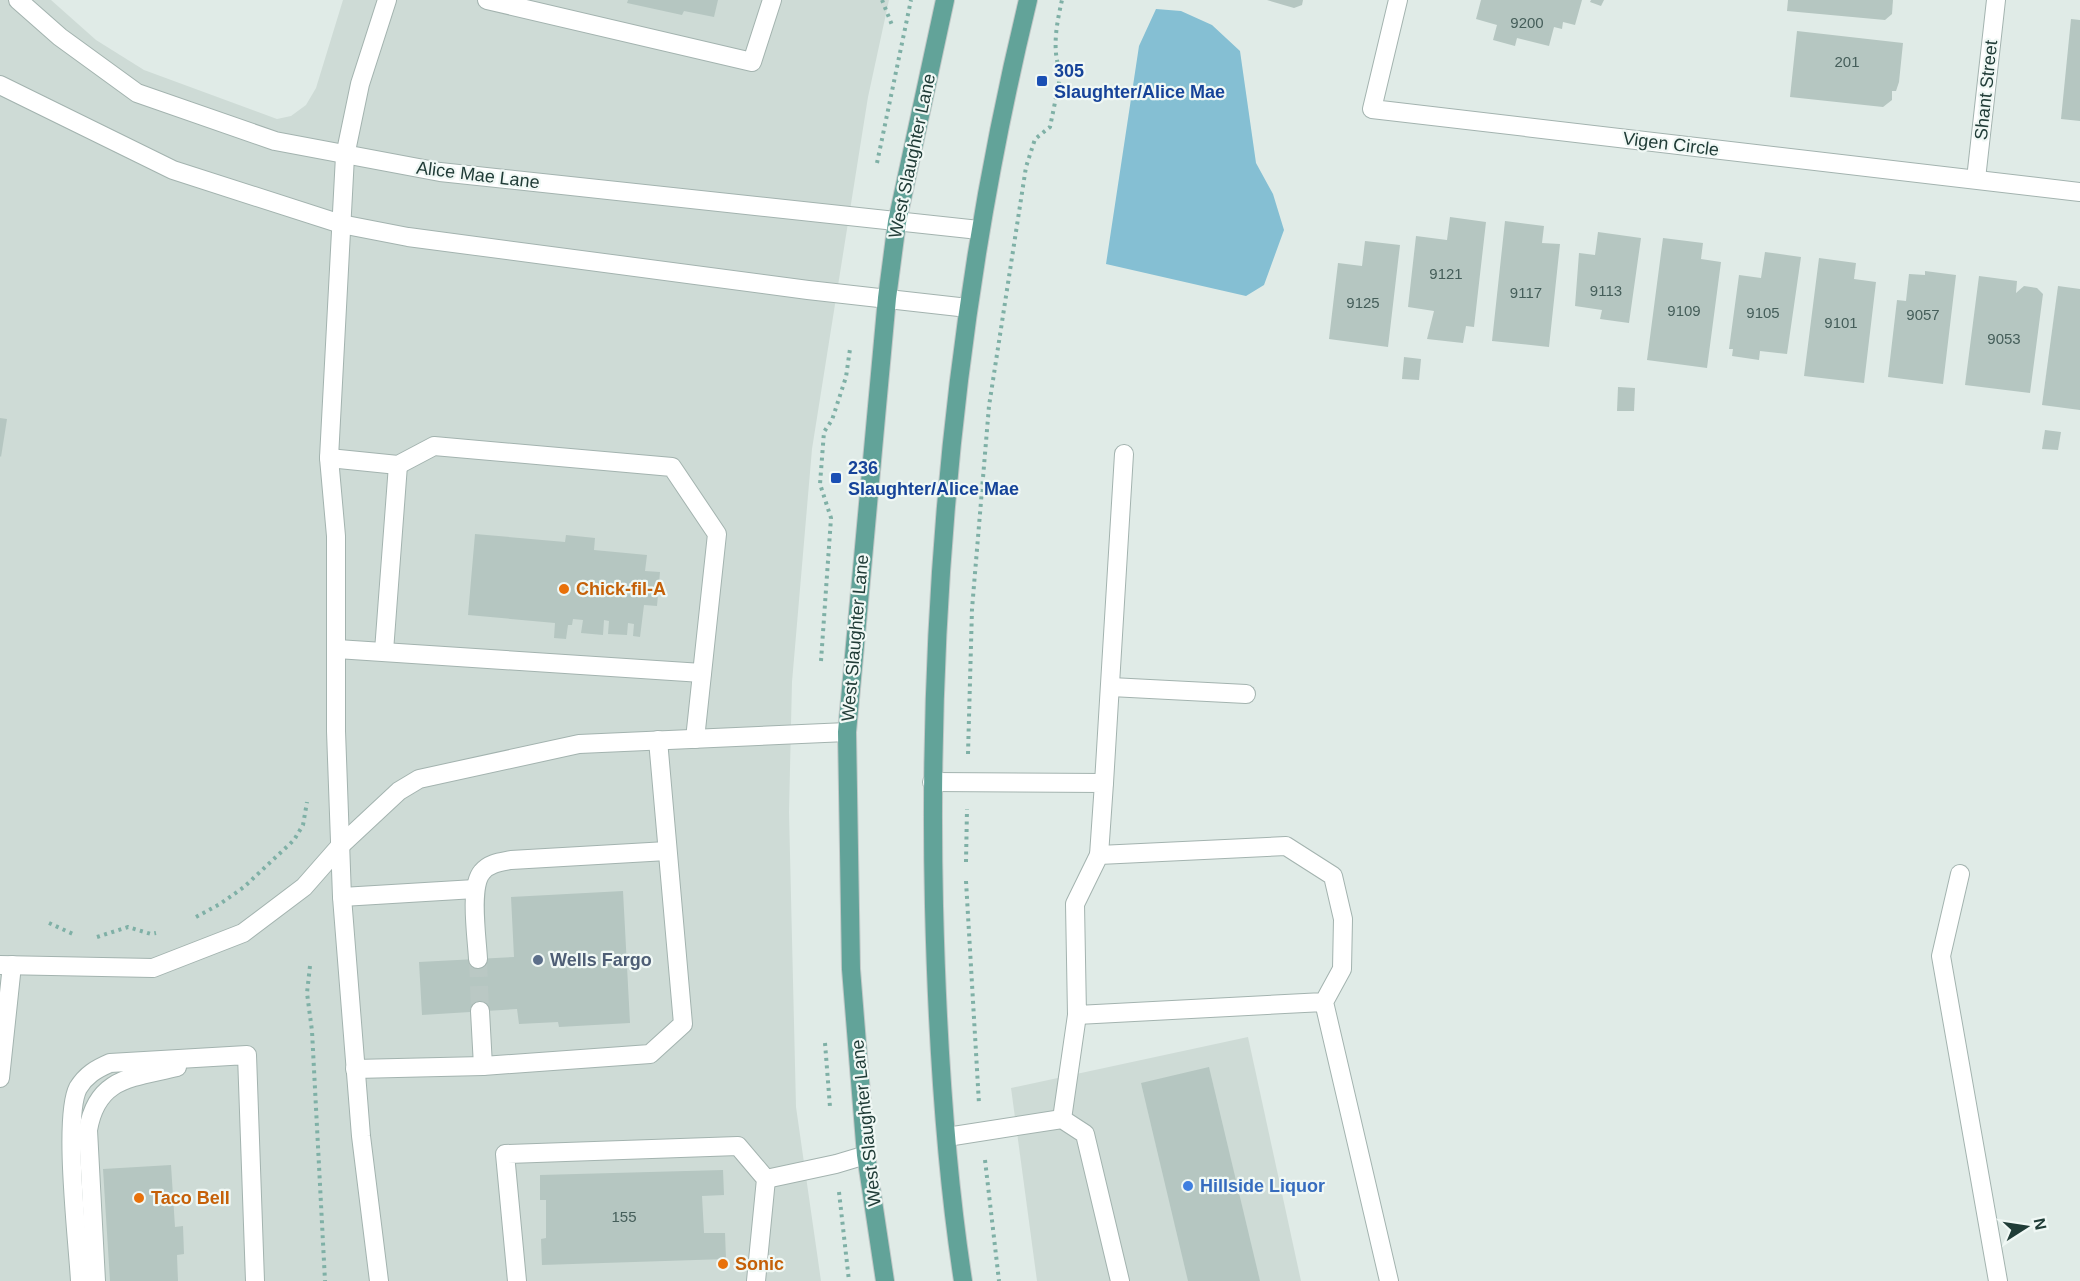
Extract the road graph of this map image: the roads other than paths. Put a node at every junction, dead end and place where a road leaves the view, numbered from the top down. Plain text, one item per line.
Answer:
1 (18, 0) edge
2 (387, 0) edge
3 (487, 0) edge
4 (772, 0) edge
5 (945, 0) edge
6 (1028, 0) edge
7 (1398, 0) edge
8 (1996, 0) edge
9 (0, 85) edge
10 (345, 156) junction
11 (1976, 180) junction
12 (2080, 192) edge
13 (897, 222) junction
14 (341, 224) junction
15 (979, 230) junction
16 (887, 298) junction
17 (968, 308) junction
18 (1124, 454) dead end
19 (329, 458) junction
20 (398, 465) junction
21 (337, 649) junction
22 (384, 651) junction
23 (702, 673) junction
24 (1111, 687) junction
25 (1246, 694) dead end
26 (847, 732) junction
27 (695, 739) junction
28 (658, 740) junction
29 (932, 782) junction
30 (1104, 783) junction
31 (340, 846) junction
32 (667, 851) junction
33 (1099, 855) junction
34 (1960, 874) dead end
35 (475, 889) junction
36 (342, 897) junction
37 (478, 959) tunnel mouth
38 (6, 965) edge
39 (1324, 1002) junction
40 (480, 1011) tunnel mouth
41 (1077, 1015) junction
42 (225, 1056) junction
43 (483, 1066) junction
44 (355, 1069) junction
45 (0, 1078) edge
46 (1062, 1119) junction
47 (947, 1137) junction
48 (866, 1155) junction
49 (766, 1179) junction
50 (80, 1281) edge
51 (96, 1281) edge
52 (255, 1281) edge
53 (379, 1281) edge
54 (518, 1281) edge
55 (756, 1281) edge
56 (885, 1281) edge
57 (963, 1281) edge
58 (1120, 1281) edge
59 (1389, 1281) edge
60 (1998, 1281) edge

1 - 10 street, Alice Mae Lane
2 - 10 street
3 - 4 street
5 - 13 main road, West Slaughter Lane
6 - 15 main road
7 - 11 street, Vigen Circle
8 - 11 street, Shant Street
9 - 14 street
10 - 13 street, Alice Mae Lane
10 - 14 street
11 - 12 street, Vigen Circle
13 - 15 street, Alice Mae Lane
13 - 16 main road, West Slaughter Lane
14 - 16 street
14 - 19 street
15 - 17 main road
16 - 17 street
16 - 26 main road, West Slaughter Lane
17 - 29 main road
18 - 24 street
19 - 20 street
19 - 21 street
20 - 22 street
20 - 23 street
21 - 22 street
21 - 31 street
22 - 23 street
23 - 27 street
24 - 25 street
24 - 30 street
26 - 27 street
26 - 48 main road, West Slaughter Lane
27 - 28 street
28 - 31 street
28 - 32 street
29 - 30 street
29 - 47 main road
30 - 33 street
31 - 36 street
31 - 38 street
32 - 35 street
32 - 43 street
33 - 39 street
33 - 41 street
34 - 60 street
35 - 36 street
35 - 37 street
36 - 44 street
38 - 45 street
39 - 41 street
39 - 59 street
40 - 43 street
41 - 46 street
42 - 50 street
42 - 51 street
42 - 52 street
43 - 44 street
44 - 53 street
46 - 47 street
46 - 58 street
47 - 57 main road
48 - 49 street
48 - 56 main road, West Slaughter Lane
49 - 54 street
49 - 55 street

